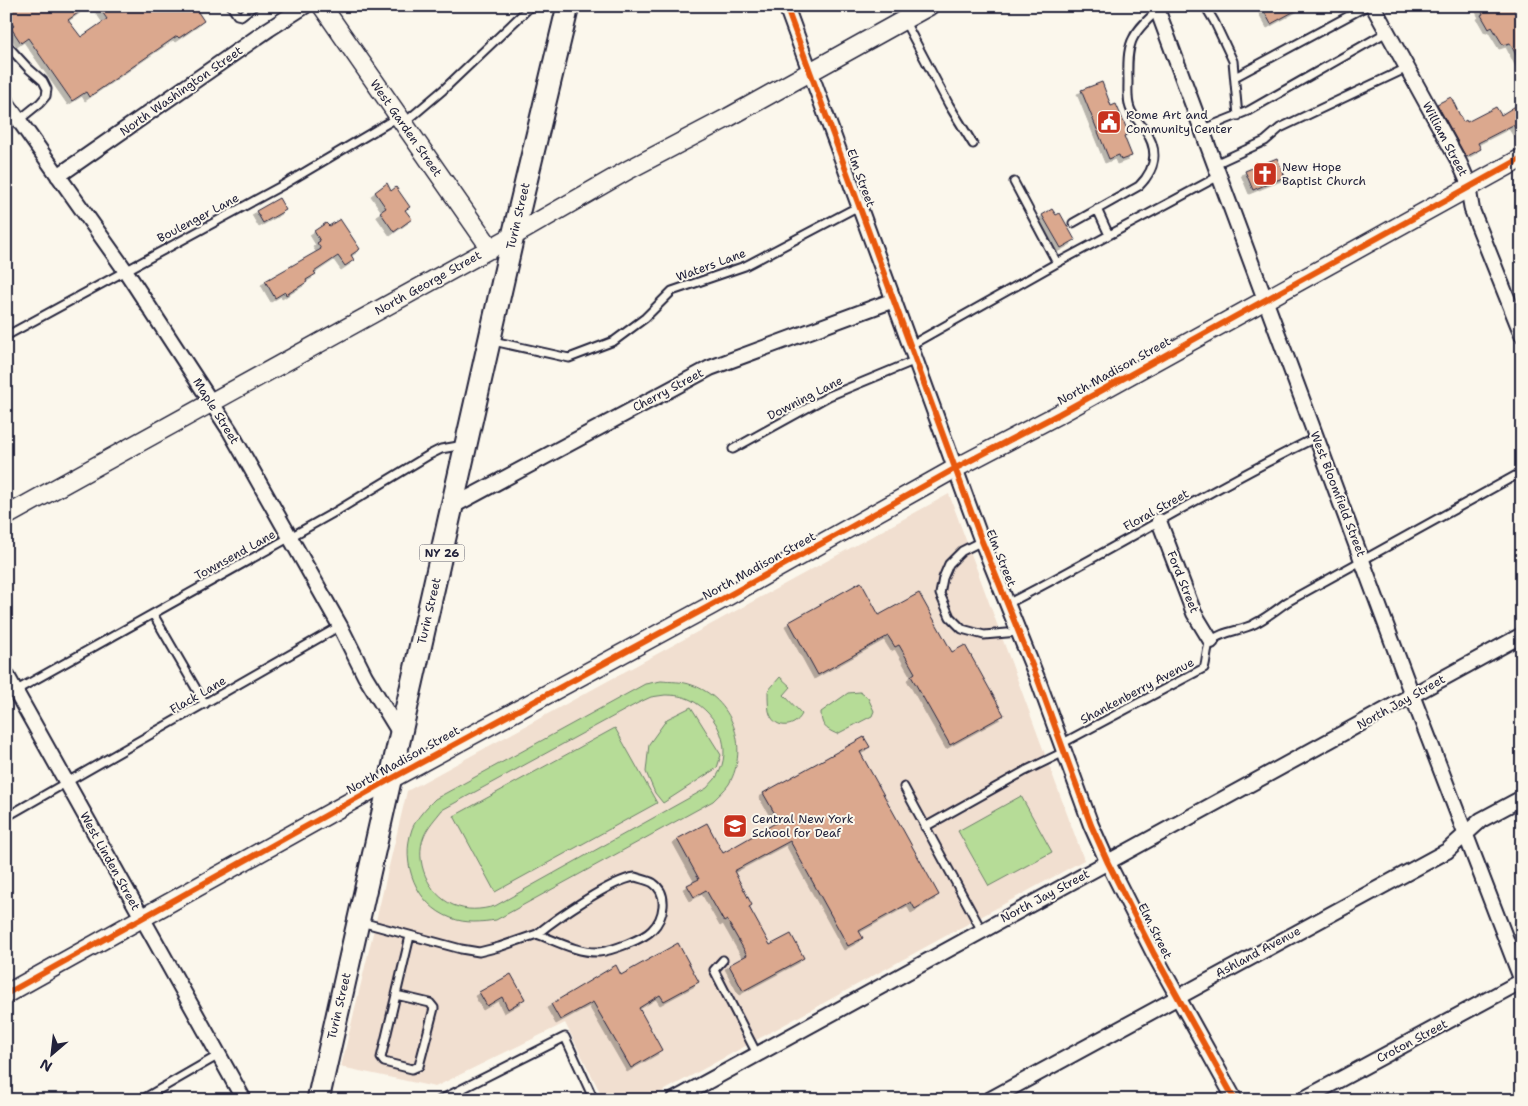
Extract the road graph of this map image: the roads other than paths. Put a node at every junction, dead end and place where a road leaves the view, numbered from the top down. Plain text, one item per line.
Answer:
1 (231, 6) edge
2 (254, 6) edge
3 (305, 6) edge
4 (322, 6) edge
5 (531, 6) edge
6 (568, 6) edge
7 (786, 6) edge
8 (928, 6) edge
9 (1204, 6) edge
10 (1367, 6) edge
11 (1373, 6) edge
12 (1157, 8) edge
13 (904, 20) junction
14 (1387, 32) junction
15 (6, 44) edge
16 (1407, 68) junction
17 (810, 72) junction
18 (1235, 77) junction
19 (6, 102) edge
20 (1238, 116) junction
21 (19, 120) junction
22 (400, 121) junction
23 (1203, 129) junction
24 (973, 144) dead end
25 (1522, 158) edge
26 (1217, 170) junction
27 (58, 176) junction
28 (1014, 182) dead end
29 (1467, 188) junction
30 (859, 206) junction
31 (1098, 210) junction
32 (1073, 223) dead end
33 (1109, 235) junction
34 (513, 236) junction
35 (491, 248) junction
36 (1057, 263) junction
37 (125, 270) junction
38 (894, 300) junction
39 (1265, 301) junction
40 (1522, 335) edge
41 (6, 336) edge
42 (490, 340) junction
43 (911, 345) junction
44 (916, 360) junction
45 (212, 402) junction
46 (1317, 437) junction
47 (466, 445) junction
48 (733, 449) dead end
49 (956, 468) junction
50 (1522, 472) edge
51 (453, 506) junction
52 (6, 516) edge
53 (1159, 521) junction
54 (289, 537) junction
55 (982, 541) junction
56 (1364, 561) junction
57 (1007, 604) junction
58 (153, 614) junction
59 (340, 626) junction
60 (1018, 632) junction
61 (1522, 635) edge
62 (1211, 641) junction
63 (6, 674) edge
64 (11, 694) edge
65 (1412, 695) junction
66 (204, 704) junction
67 (401, 736) junction
68 (1062, 748) junction
69 (391, 779) junction
70 (67, 783) junction
71 (904, 787) dead end
72 (1522, 798) edge
73 (6, 817) edge
74 (925, 827) junction
75 (1466, 834) junction
76 (1108, 863) junction
77 (142, 918) junction
78 (358, 922) junction
79 (982, 931) junction
80 (537, 934) junction
81 (410, 936) junction
82 (723, 960) dead end
83 (1522, 981) edge
84 (6, 994) edge
85 (396, 996) junction
86 (1177, 996) junction
87 (757, 1054) junction
88 (219, 1055) junction
89 (696, 1095) edge
90 (141, 1100) edge
91 (244, 1100) edge
92 (318, 1100) edge
93 (440, 1100) edge
94 (594, 1100) edge
95 (674, 1100) edge
96 (989, 1100) edge
97 (1235, 1100) edge
98 (1302, 1100) edge

1 - 2 lane
3 - 27 street, North Washington Street
4 - 22 street, West Garden Street
5 - 22 lane, Boulenger Lane
6 - 34 main road, Turin Street / NY 26
7 - 17 street, Elm Street
8 - 13 street, North George Street
9 - 18 lane
10 - 18 lane
11 - 14 street, William Street
12 - 23 street, West Bloomfield Street
12 - 31 lane
13 - 17 street, North George Street
13 - 24 lane
14 - 16 street, William Street
14 - 20 lane
15 - 21 lane
16 - 26 lane
16 - 29 street, William Street
17 - 30 street, Elm Street
17 - 34 street, North George Street
18 - 20 lane
19 - 21 street, Maple Street
20 - 23 lane
21 - 27 street, Maple Street
22 - 35 street, West Garden Street
22 - 37 lane, Boulenger Lane
23 - 26 street, West Bloomfield Street
25 - 29 street, North Madison Street
26 - 33 lane
26 - 39 street, West Bloomfield Street
27 - 37 street, Maple Street
28 - 36 lane
29 - 39 street, North Madison Street
29 - 40 street, William Street
30 - 38 street, Elm Street
30 - 42 lane, Waters Lane
31 - 32 lane
31 - 33 lane
33 - 36 lane
34 - 35 street, North George Street
34 - 42 main road, Turin Street / NY 26
35 - 45 street, North George Street
36 - 43 lane
37 - 41 lane, Boulenger Lane
37 - 45 street, Maple Street
38 - 43 street, Elm Street
38 - 51 street, Cherry Street
39 - 46 street, West Bloomfield Street
39 - 49 street, North Madison Street
42 - 47 main road, Turin Street / NY 26
43 - 44 street, Elm Street
44 - 48 lane, Downing Lane
44 - 49 street, Elm Street
45 - 52 street, North George Street
45 - 54 street, Maple Street
46 - 53 lane, Floral Street
46 - 56 street, West Bloomfield Street
47 - 51 main road, Turin Street / NY 26
47 - 54 lane, Townsend Lane
49 - 55 street, Elm Street
49 - 69 street, North Madison Street
50 - 56 lane
51 - 67 main road, Turin Street / NY 26
53 - 57 lane, Floral Street
53 - 62 street, Ford Street
54 - 58 lane, Townsend Lane
54 - 59 street, Maple Street
55 - 57 street, Elm Street
55 - 60 lane
56 - 62 lane
56 - 65 street, West Bloomfield Street
57 - 60 street, Elm Street
58 - 64 lane, Townsend Lane
58 - 66 lane
59 - 66 lane, Flack Lane
59 - 67 street, Maple Street
60 - 68 street, Elm Street
61 - 65 street, North Jay Street
62 - 68 lane, Shankenberry Avenue
63 - 64 street, West Linden Street
64 - 70 street, West Linden Street
65 - 75 street, West Bloomfield Street
65 - 76 street, North Jay Street
66 - 70 lane, Flack Lane
67 - 69 main road, Turin Street / NY 26
68 - 74 lane, Shankenberry Avenue
68 - 76 street, Elm Street
69 - 77 street, North Madison Street
69 - 78 main road, Turin Street / NY 26
70 - 73 lane, Flack Lane
70 - 77 street, West Linden Street
71 - 74 lane
72 - 75 street, Ashland Avenue
74 - 79 lane
75 - 83 street, West Bloomfield Street
75 - 86 street, Ashland Avenue
76 - 79 street, North Jay Street
76 - 86 street, Elm Street
77 - 84 street, North Madison Street
77 - 88 street, West Linden Street
78 - 81 lane
78 - 92 main road, Turin Street / NY 26
79 - 87 street, North Jay Street
80 - 80 lane
80 - 81 lane
81 - 85 lane
82 - 87 lane
83 - 98 street, Croton Street
85 - 85 lane
86 - 96 street, Ashland Avenue
86 - 97 street, Elm Street
87 - 89 street, North Jay Street
88 - 90 lane
88 - 91 street, West Linden Street
89 - 95 street, North Jay Street
93 - 94 lane

